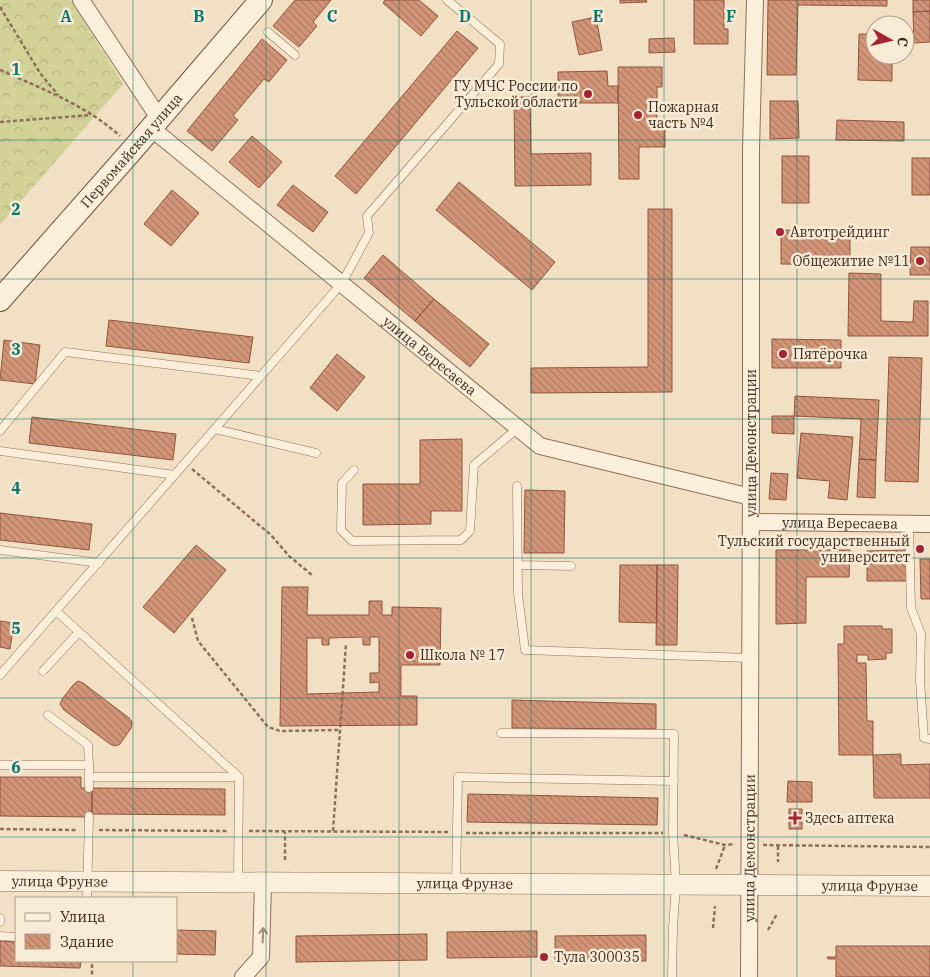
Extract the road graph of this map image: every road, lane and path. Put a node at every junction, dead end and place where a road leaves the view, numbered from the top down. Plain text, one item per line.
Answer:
1 (81, 0) edge
2 (261, 0) edge
3 (447, 0) edge
4 (755, 0) edge
5 (0, 7) edge
6 (268, 32) dead end
7 (295, 55) dead end
8 (0, 70) edge
9 (59, 96) junction
10 (92, 115) junction
11 (0, 122) edge
12 (155, 123) junction
13 (120, 136) dead end
14 (342, 283) junction
15 (0, 300) edge
16 (261, 376) junction
17 (518, 428) junction
18 (215, 429) junction
19 (0, 431) edge
20 (0, 451) edge
21 (316, 453) dead end
22 (185, 464) junction
23 (354, 470) dead end
24 (175, 475) junction
25 (517, 486) dead end
26 (751, 497) junction
27 (751, 522) junction
28 (909, 523) junction
29 (930, 524) edge
30 (0, 550) edge
31 (99, 562) junction
32 (518, 565) junction
33 (571, 566) dead end
34 (312, 575) dead end
35 (56, 612) junction
36 (192, 618) dead end
37 (79, 632) junction
38 (346, 644) dead end
39 (749, 658) junction
40 (4, 664) edge
41 (43, 671) dead end
42 (0, 675) edge
43 (48, 715) dead end
44 (339, 730) junction
45 (501, 733) dead end
46 (930, 739) edge
47 (0, 765) edge
48 (89, 765) junction
49 (89, 777) junction
50 (239, 777) junction
51 (674, 781) junction
52 (89, 788) dead end
53 (88, 816) dead end
54 (0, 829) edge
55 (88, 830) junction
56 (239, 831) junction
57 (285, 831) junction
58 (333, 831) junction
59 (458, 833) junction
60 (673, 833) junction
61 (737, 844) dead end
62 (726, 845) junction
63 (757, 845) dead end
64 (778, 846) junction
65 (930, 847) edge
66 (285, 860) dead end
67 (778, 862) dead end
68 (715, 871) dead end
69 (0, 881) edge
70 (238, 882) junction
71 (263, 882) junction
72 (456, 884) junction
73 (676, 885) junction
74 (748, 885) junction
75 (930, 886) edge
76 (87, 890) edge
77 (716, 906) dead end
78 (777, 914) dead end
79 (0, 918) edge
80 (0, 922) edge
81 (713, 928) dead end
82 (768, 930) dead end
83 (0, 936) edge
84 (15, 936) edge
85 (92, 964) dead end
86 (250, 973) edge
87 (92, 977) edge
88 (672, 977) edge
89 (749, 977) edge

1 - 12 street, улица Вересаева
2 - 12 main road, Первомайская улица
3 - 14 lane
4 - 26 street, улица Демонстрации
5 - 9 path
6 - 7 lane
8 - 9 path
9 - 10 path
10 - 11 path
10 - 13 path
12 - 14 street, улица Вересаева
12 - 15 main road, Первомайская улица
14 - 16 lane
14 - 17 street, улица Вересаева
16 - 18 lane
16 - 19 lane
17 - 23 lane
17 - 26 street, улица Вересаева
18 - 21 lane
18 - 22 lane
20 - 24 lane
22 - 24 lane
22 - 34 path
24 - 31 lane
25 - 32 lane
26 - 27 street, улица Демонстрации
27 - 28 street, улица Вересаева
27 - 39 street, улица Демонстрации
28 - 29 street, улица Вересаева
28 - 46 lane
30 - 31 lane
31 - 35 lane
32 - 33 lane
32 - 39 lane
35 - 37 lane
35 - 40 lane
36 - 44 path
37 - 41 lane
37 - 50 lane
38 - 44 path
39 - 74 street, улица Демонстрации
40 - 42 lane
43 - 48 lane
44 - 58 path
45 - 51 lane
47 - 48 lane
48 - 49 lane
49 - 50 lane
49 - 52 lane
50 - 56 lane
51 - 59 lane
51 - 60 lane
53 - 55 lane
54 - 55 path
55 - 56 path
55 - 76 lane
56 - 57 path
56 - 70 lane
57 - 58 path
57 - 66 path
58 - 59 path
59 - 60 path
59 - 72 lane
60 - 62 path
60 - 73 lane
61 - 62 path
62 - 68 path
63 - 64 path
64 - 65 path
64 - 67 path
69 - 76 street, улица Фрунзе
70 - 71 street, улица Фрунзе
70 - 76 street, улица Фрунзе
71 - 72 street, улица Фрунзе
86 -> 71 street
72 - 73 street, улица Фрунзе
73 - 74 street, улица Фрунзе
73 - 88 lane
74 - 75 street, улица Фрунзе
74 - 89 street, улица Демонстрации
77 - 81 path
78 - 82 path
79 - 80 lane
83 - 84 lane
85 - 87 path

